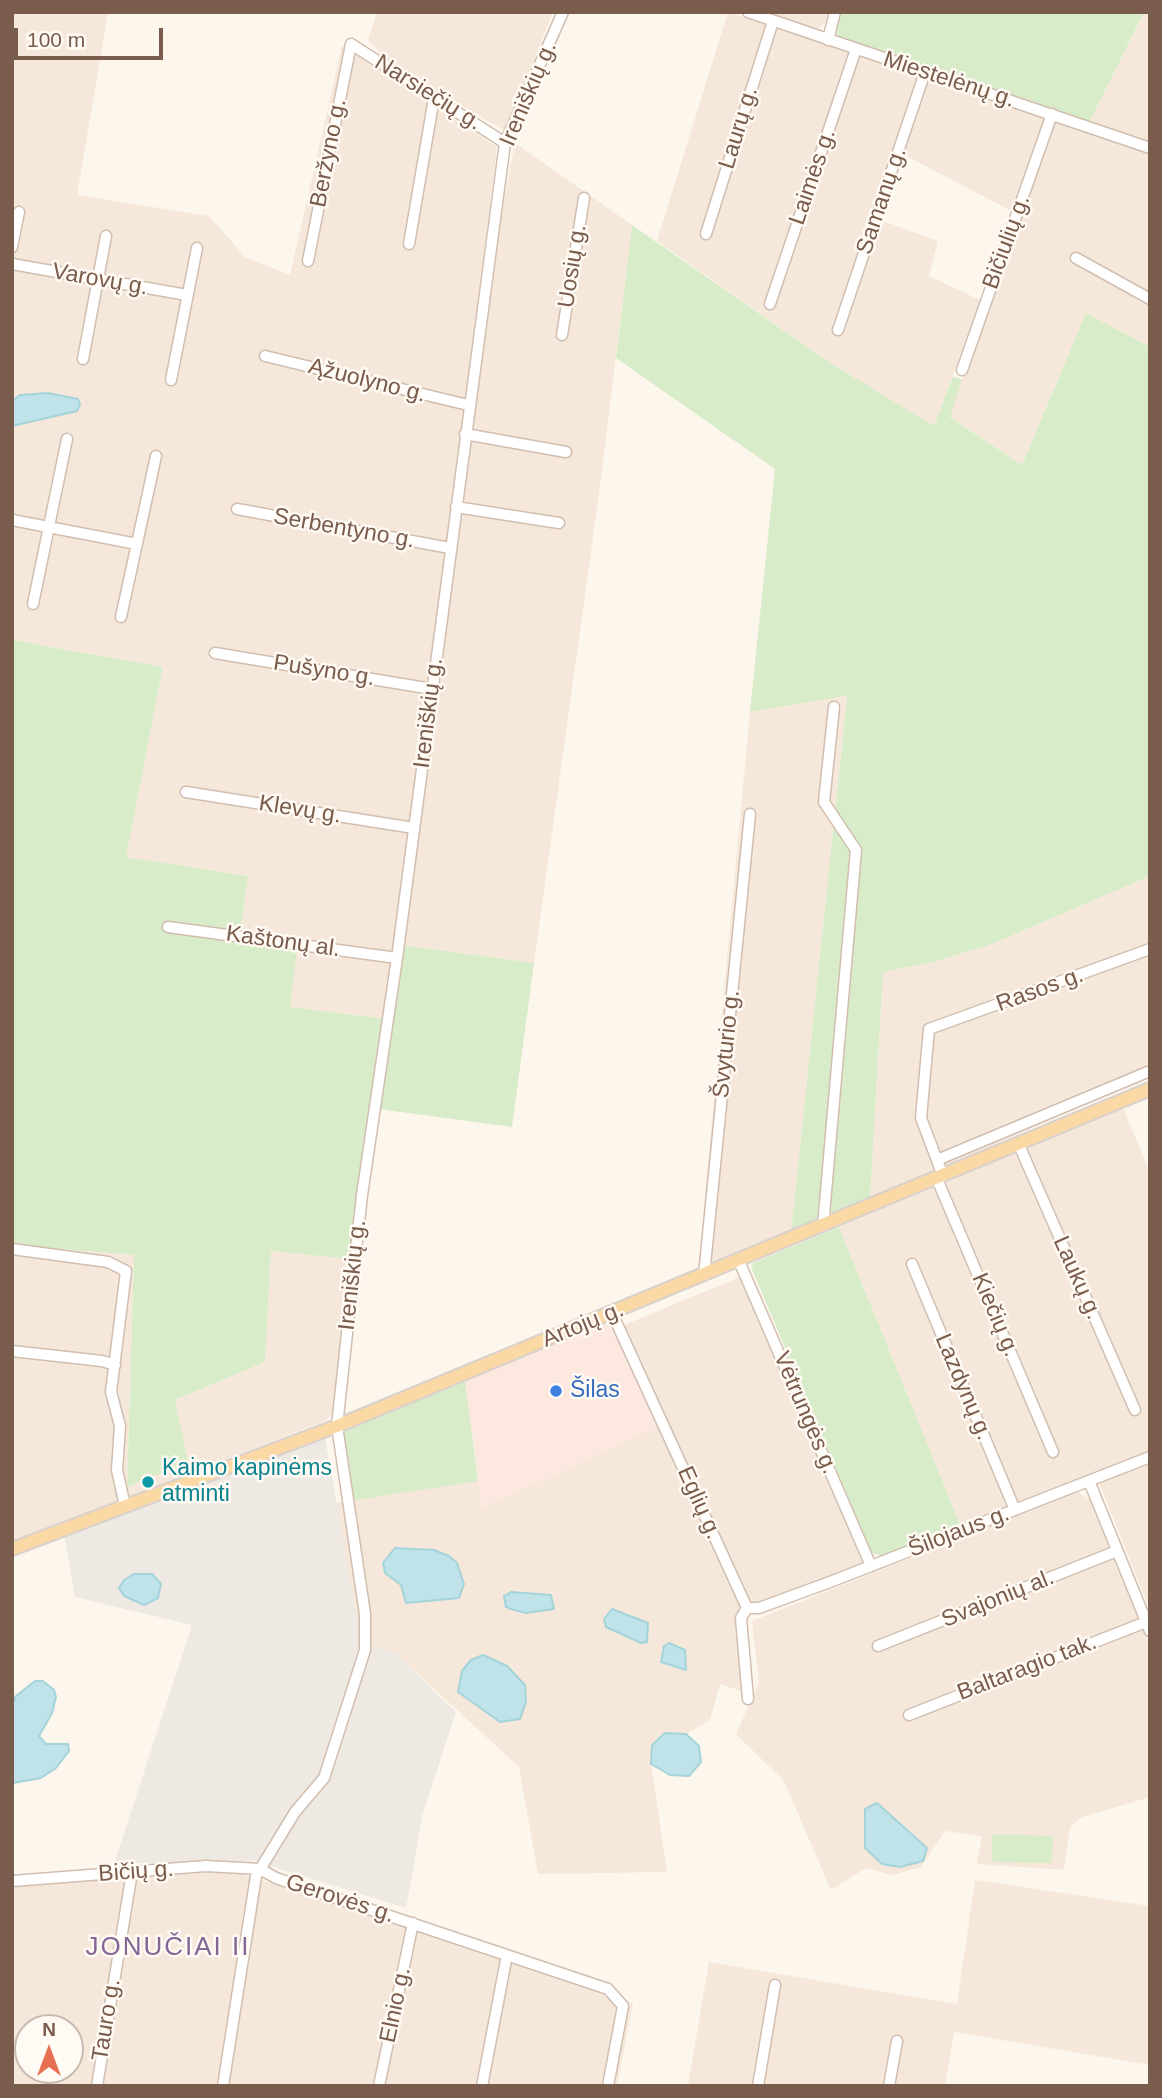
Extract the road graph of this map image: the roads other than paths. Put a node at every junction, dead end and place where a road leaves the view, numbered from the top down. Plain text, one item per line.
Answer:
1 (563, 12) edge
2 (748, 12) edge
3 (835, 12) edge
4 (773, 21) junction
5 (828, 40) junction
6 (351, 44) joint
7 (856, 49) junction
8 (925, 72) junction
9 (434, 98) junction
10 (1052, 114) junction
11 (505, 143) junction
12 (1150, 148) edge
13 (584, 198) dead end
14 (19, 212) dead end
15 (706, 234) dead end
16 (106, 236) dead end
17 (409, 244) dead end
18 (12, 247) edge
19 (197, 248) dead end
20 (1076, 258) dead end
21 (308, 261) dead end
22 (12, 264) edge
23 (98, 280) junction
24 (187, 295) junction
25 (1150, 299) edge
26 (770, 304) dead end
27 (838, 330) dead end
28 (562, 335) dead end
29 (265, 356) dead end
30 (83, 359) dead end
31 (962, 370) dead end
32 (171, 380) dead end
33 (468, 405) junction
34 (465, 434) junction
35 (67, 439) dead end
36 (566, 452) dead end
37 (156, 456) dead end
38 (456, 507) junction
39 (237, 509) dead end
40 (12, 520) edge
41 (559, 523) dead end
42 (49, 527) junction
43 (137, 544) junction
44 (450, 548) junction
45 (33, 604) dead end
46 (121, 617) dead end
47 (215, 653) dead end
48 (432, 689) junction
49 (834, 707) dead end
50 (186, 792) dead end
51 (750, 814) dead end
52 (414, 828) junction
53 (168, 927) dead end
54 (1150, 949) edge
55 (397, 958) junction
56 (929, 1029) joint
57 (1150, 1071) edge
58 (1150, 1089) edge
59 (1019, 1145) junction
60 (937, 1160) junction
61 (940, 1177) junction
62 (823, 1226) junction
63 (12, 1249) edge
64 (739, 1261) junction
65 (912, 1264) dead end
66 (704, 1275) junction
67 (612, 1312) junction
68 (12, 1351) edge
69 (115, 1365) junction
70 (1135, 1410) dead end
71 (337, 1426) junction
72 (1053, 1452) dead end
73 (1150, 1457) edge
74 (1089, 1481) junction
75 (125, 1506) junction
76 (1015, 1510) junction
77 (12, 1549) edge
78 (1118, 1551) junction
79 (872, 1566) junction
80 (747, 1608) junction
81 (1148, 1626) edge
82 (878, 1646) dead end
83 (748, 1699) dead end
84 (909, 1715) dead end
85 (260, 1869) junction
86 (132, 1872) junction
87 (12, 1881) edge
88 (413, 1923) junction
89 (507, 1955) junction
90 (775, 1985) dead end
91 (897, 2041) dead end
92 (97, 2086) edge
93 (223, 2086) edge
94 (379, 2086) edge
95 (482, 2086) edge
96 (608, 2086) edge
97 (758, 2086) edge
98 (889, 2086) edge

1 - 11 street, Ireniškių g.
2 - 4 street, Miestelėnų g.
3 - 5 street
4 - 5 street, Miestelėnų g.
4 - 15 street, Laurų g.
5 - 7 street, Miestelėnų g.
6 - 9 street, Narsiečių g.
6 - 21 street, Beržyno g.
7 - 8 street, Miestelėnų g.
7 - 26 street, Laimės g.
8 - 10 street, Miestelėnų g.
8 - 27 street, Samanų g.
9 - 11 street, Narsiečių g.
9 - 17 street
10 - 12 street, Miestelėnų g.
10 - 31 street, Bičiulių g.
11 - 33 street, Ireniškių g.
13 - 28 street, Uosių g.
14 - 18 street
16 - 23 street
19 - 24 street
20 - 25 street
22 - 23 street, Varovų g.
23 - 24 street, Varovų g.
23 - 30 street
24 - 32 street
29 - 33 street, Ąžuolyno g.
33 - 34 street, Ireniškių g.
34 - 36 street
34 - 38 street, Ireniškių g.
35 - 42 street
37 - 43 street
38 - 41 street
38 - 44 street, Ireniškių g.
39 - 44 street, Serbentyno g.
40 - 42 street
42 - 43 street
42 - 45 street
43 - 46 street
44 - 48 street, Ireniškių g.
47 - 48 street, Pušyno g.
48 - 52 street, Ireniškių g.
49 - 62 street
50 - 52 street, Klevų g.
51 - 66 street, Švyturio g.
52 - 55 street, Ireniškių g.
53 - 55 street, Kaštonų al.
54 - 56 street, Rasos g.
55 - 71 street, Ireniškių g.
56 - 60 street, Kiečių g.
57 - 60 street
58 - 59 main road, Artojų g.
59 - 61 main road, Artojų g.
59 - 70 street, Laukų g.
60 - 61 street, Kiečių g.
61 - 62 main road, Artojų g.
61 - 72 street, Kiečių g.
62 - 64 main road, Artojų g.
63 - 69 street
64 - 66 main road, Artojų g.
64 - 79 street, Vėtrungės g.
65 - 76 street, Lazdynų g.
66 - 67 main road, Artojų g.
67 - 71 main road, Artojų g.
67 - 80 street, Eglių g.
68 - 69 street
69 - 75 street
71 - 75 main road, Artojų g.
71 - 85 street, Gerovės g.
73 - 74 street, Šilojaus g.
74 - 76 street, Šilojaus g.
74 - 78 street
75 - 77 main road, Artojų g.
76 - 79 street, Šilojaus g.
78 - 81 street
78 - 82 street, Svajonių al.
79 - 80 street, Šilojaus g.
80 - 83 street
81 - 84 street, Baltaragio tak.
85 - 86 street, Bičių g.
85 - 88 street, Gerovės g.
85 - 93 street
86 - 87 street, Bičių g.
86 - 92 street, Tauro g.
88 - 89 street, Gerovės g.
88 - 94 street, Elnio g.
89 - 95 street
89 - 96 street, Gerovės g.
90 - 97 street
91 - 98 street

